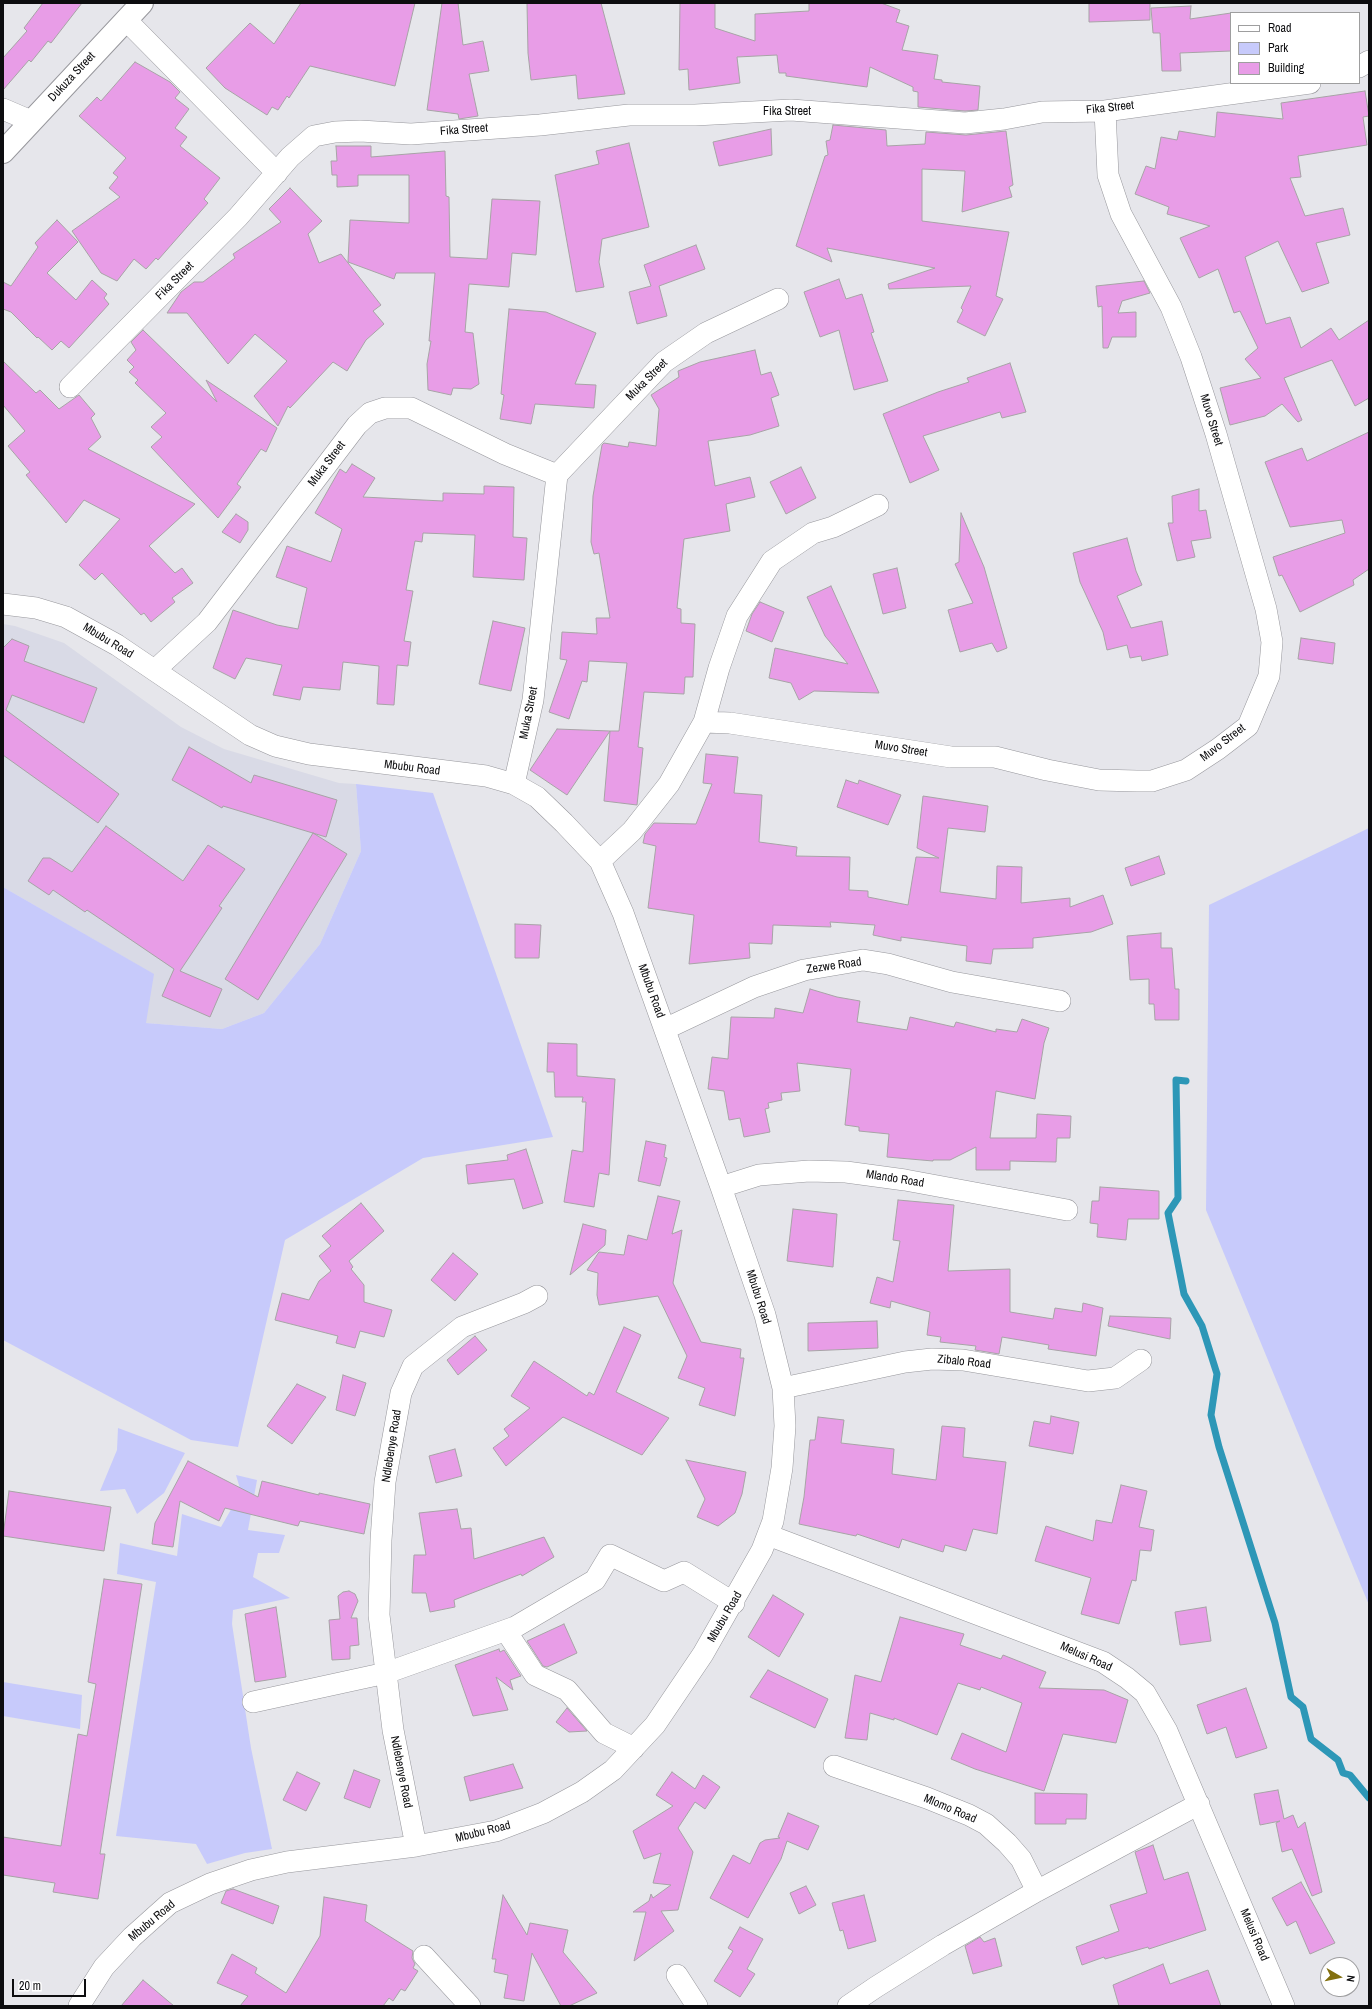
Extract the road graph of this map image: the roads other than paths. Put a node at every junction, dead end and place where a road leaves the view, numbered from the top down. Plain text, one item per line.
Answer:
1 (142, 3) edge
2 (126, 20) junction
3 (1369, 61) edge
4 (1360, 66) edge
5 (1303, 84) edge
6 (3, 108) edge
7 (1105, 111) junction
8 (31, 121) junction
9 (3, 152) edge
10 (277, 172) junction
11 (778, 299) dead end
12 (70, 387) dead end
13 (556, 475) junction
14 (878, 505) dead end
15 (3, 604) edge
16 (155, 670) junction
17 (704, 722) junction
18 (514, 784) junction
19 (600, 861) junction
20 (1060, 1001) dead end
21 (665, 1029) junction
22 (722, 1187) junction
23 (1067, 1210) dead end
24 (537, 1296) dead end
25 (1141, 1360) dead end
26 (783, 1388) junction
27 (768, 1535) junction
28 (734, 1602) junction
29 (506, 1630) junction
30 (386, 1673) junction
31 (253, 1702) dead end
32 (634, 1748) junction
33 (834, 1766) dead end
34 (1199, 1804) junction
35 (416, 1846) junction
36 (1037, 1891) junction
37 (424, 1956) dead end
38 (677, 1974) dead end
39 (79, 2006) edge
40 (470, 2006) edge
41 (697, 2006) edge
42 (848, 2006) edge
43 (1284, 2006) edge

1 - 2 main road, Dukuza Street
2 - 8 main road, Dukuza Street
2 - 10 street
3 - 4 street
5 - 7 street, Fika Street
6 - 8 street
7 - 10 street, Fika Street
7 - 17 street, Muvo Street
8 - 9 main road, Dukuza Street
10 - 12 street, Fika Street
11 - 13 street, Muka Street
13 - 16 street, Muka Street
13 - 18 street, Muka Street
14 - 17 street
15 - 16 street, Mbubu Road
16 - 18 street, Mbubu Road
17 - 19 street
18 - 19 street, Mbubu Road
19 - 21 street, Mbubu Road
20 - 21 street, Zezwe Road
21 - 22 street, Mbubu Road
22 - 23 street, Mlando Road
22 - 26 street, Mbubu Road
24 - 30 street, Ndlebenye Road
25 - 26 street, Zibalo Road
26 - 27 street, Mbubu Road
27 - 28 street, Mbubu Road
27 - 34 street, Melusi Road
28 - 29 street
28 - 32 street, Mbubu Road
29 - 30 street
29 - 32 street
30 - 31 street
30 - 35 street, Ndlebenye Road
32 - 35 street, Mbubu Road
33 - 36 street, Mlomo Road
34 - 36 street
34 - 43 street, Melusi Road
35 - 39 street, Mbubu Road
36 - 42 street
37 - 40 street
38 - 41 street

